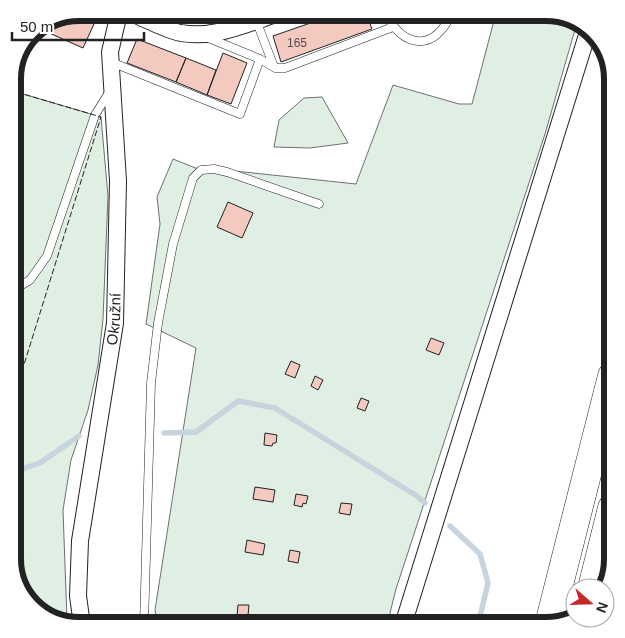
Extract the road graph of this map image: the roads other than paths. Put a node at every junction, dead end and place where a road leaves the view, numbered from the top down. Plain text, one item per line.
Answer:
1 (117, 21) edge
2 (152, 21) edge
3 (253, 21) edge
4 (256, 21) edge
5 (390, 21) edge
6 (448, 21) edge
7 (393, 27) junction
8 (200, 34) junction
9 (586, 38) edge
10 (260, 59) junction
11 (111, 62) junction
12 (274, 68) junction
13 (112, 88) junction
14 (319, 204) dead end
15 (21, 285) edge
16 (604, 407) edge
17 (604, 540) edge
18 (594, 578) edge
19 (81, 617) edge
20 (144, 617) edge
21 (406, 617) edge
22 (551, 617) edge

1 - 11 street, Okružní
2 - 8 street
3 - 8 street
4 - 12 lane
5 - 7 lane
6 - 7 lane
7 - 12 lane
8 - 10 lane
9 - 21 street
10 - 11 lane
10 - 12 lane
11 - 13 street, Okružní
13 - 15 lane
13 - 19 street, Okružní
14 - 20 lane
16 - 22 highway
17 - 18 highway

